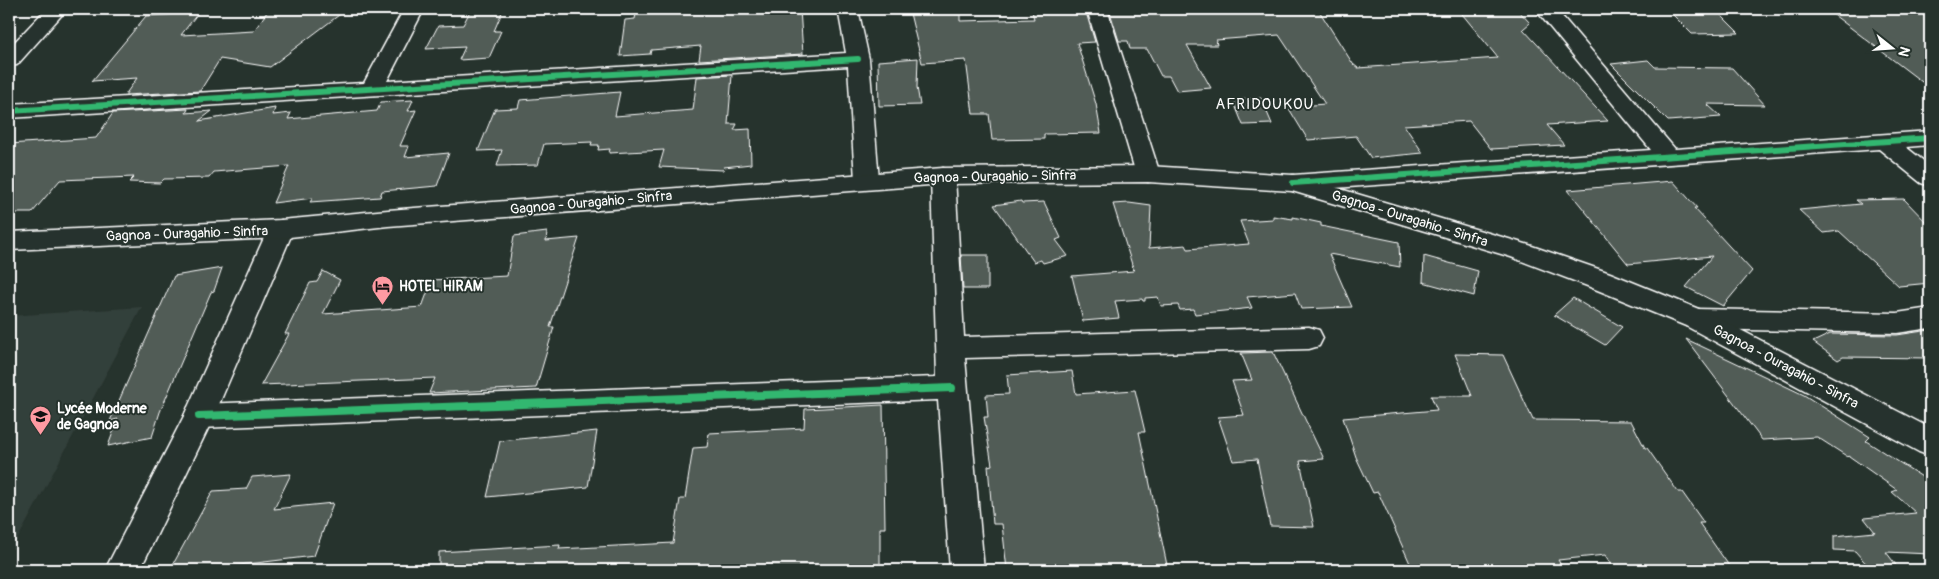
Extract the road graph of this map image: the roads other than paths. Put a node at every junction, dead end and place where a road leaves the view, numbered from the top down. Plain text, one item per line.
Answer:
1 (57, 9) edge
2 (414, 9) edge
3 (848, 9) edge
4 (1097, 9) edge
5 (1545, 9) edge
6 (858, 59) junction
7 (9, 60) edge
8 (371, 90) junction
9 (9, 110) edge
10 (1930, 138) edge
11 (1885, 142) junction
12 (1669, 157) junction
13 (1148, 174) junction
14 (943, 176) junction
15 (1930, 178) edge
16 (867, 180) junction
17 (1294, 184) junction
18 (281, 229) junction
19 (9, 241) edge
20 (1930, 318) edge
21 (1696, 319) junction
22 (1309, 338) dead end
23 (950, 348) junction
24 (952, 388) junction
25 (199, 416) junction
26 (1930, 443) edge
27 (122, 570) edge
28 (967, 570) edge

1 - 7 street
2 - 8 street
3 - 6 street
4 - 13 street
5 - 12 street
6 - 8 street
6 - 16 street
8 - 9 street
10 - 11 street
11 - 12 street
11 - 15 street
12 - 17 street
13 - 14 street, Gagnoa - Ouragahio - Sinfra
13 - 17 street, Gagnoa - Ouragahio - Sinfra
14 - 16 street, Gagnoa - Ouragahio - Sinfra
14 - 23 street
16 - 18 street, Gagnoa - Ouragahio - Sinfra
17 - 21 street, Gagnoa - Ouragahio - Sinfra
18 - 19 street, Gagnoa - Ouragahio - Sinfra
18 - 25 street
20 - 21 street
21 - 26 street, Gagnoa - Ouragahio - Sinfra
22 - 23 street
23 - 24 street
24 - 25 street
24 - 28 street
25 - 27 street

